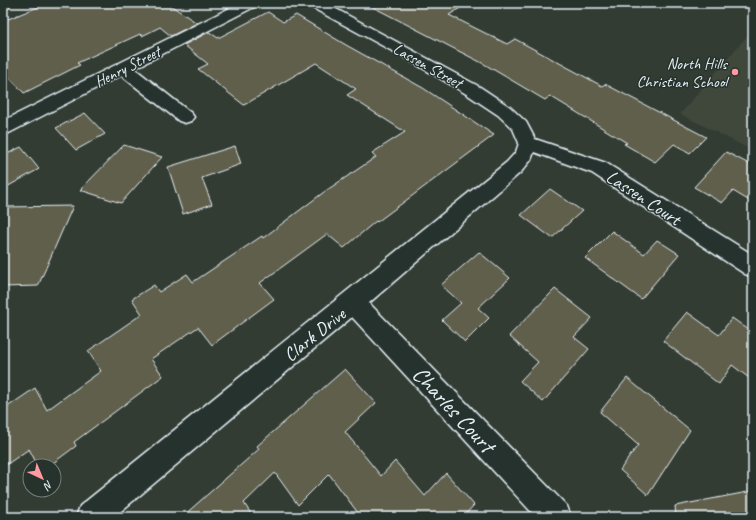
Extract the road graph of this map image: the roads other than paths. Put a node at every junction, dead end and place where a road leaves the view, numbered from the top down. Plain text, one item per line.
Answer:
1 (251, 3) edge
2 (314, 3) edge
3 (123, 68) junction
4 (185, 117) dead end
5 (3, 129) edge
6 (528, 143) junction
7 (753, 267) edge
8 (353, 302) junction
9 (91, 517) edge
10 (556, 517) edge

1 - 3 street, Henry Street
2 - 6 street, Lassen Street
3 - 4 street
3 - 5 street, Henry Street
6 - 7 street, Lassen Court
6 - 8 street, Clark Drive
8 - 9 street, Clark Drive
8 - 10 street, Charles Court

